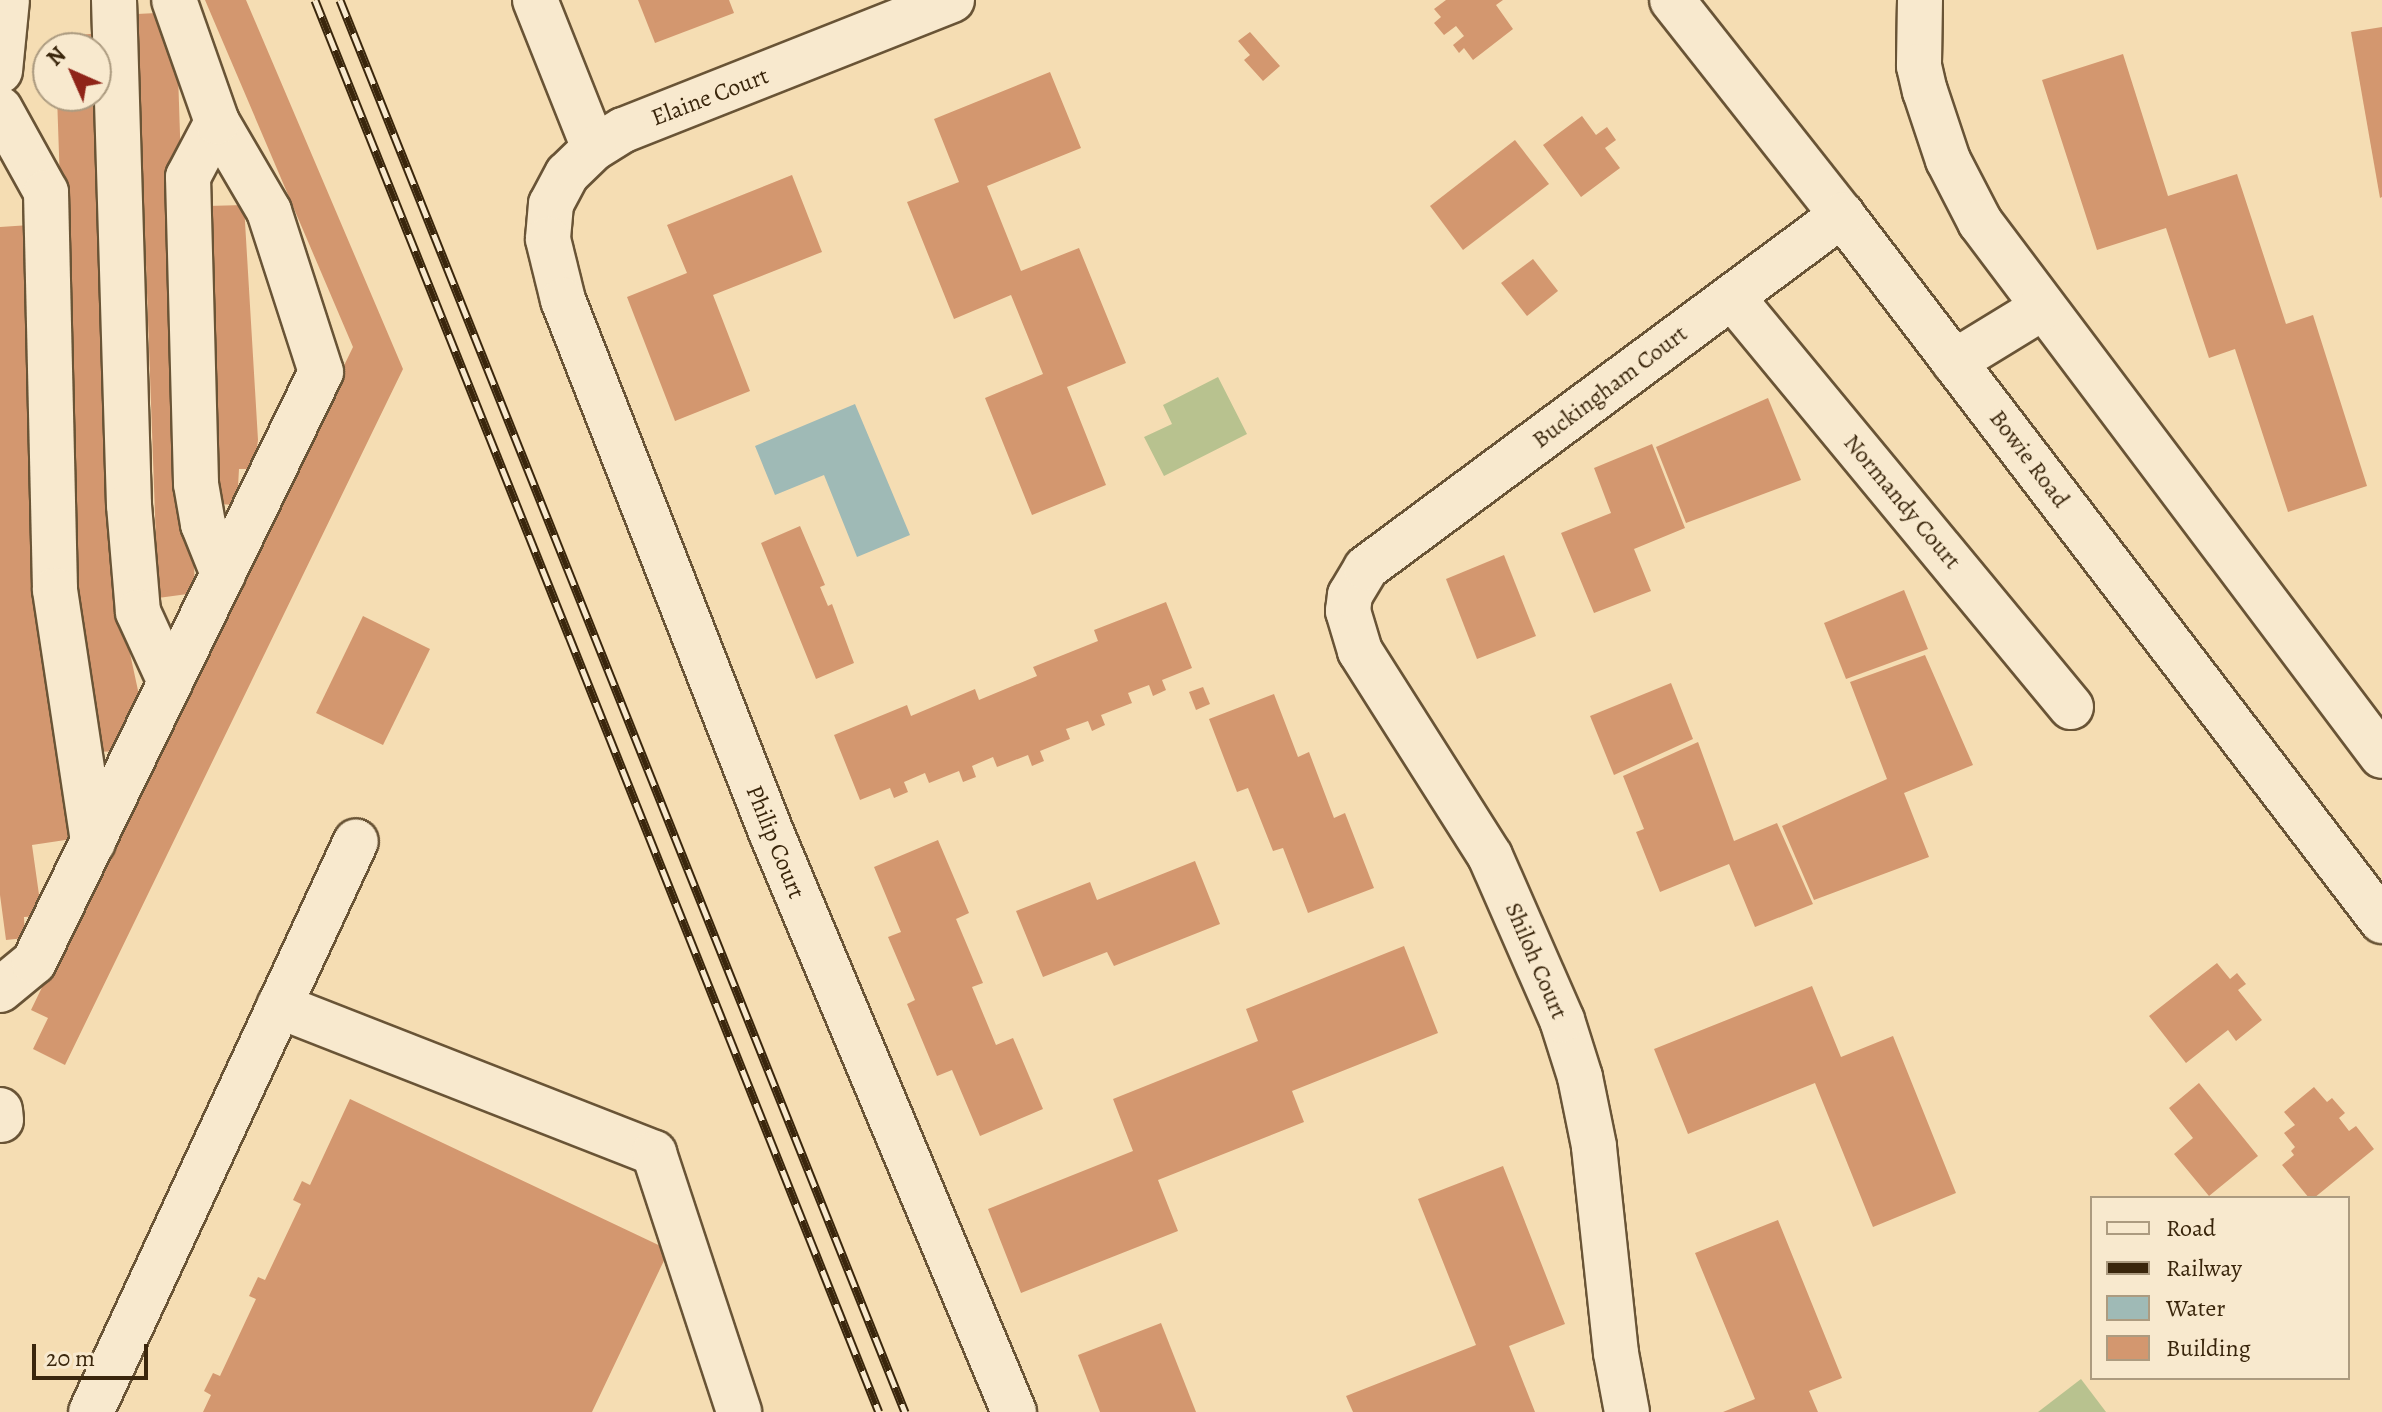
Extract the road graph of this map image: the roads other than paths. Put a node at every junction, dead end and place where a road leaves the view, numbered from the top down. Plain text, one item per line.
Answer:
1 (7, 0) edge
2 (114, 0) edge
3 (174, 0) edge
4 (535, 0) edge
5 (952, 0) edge
6 (1672, 0) edge
7 (1920, 0) edge
8 (0, 71) edge
9 (0, 109) edge
10 (217, 122) junction
11 (594, 148) junction
12 (1842, 215) junction
13 (552, 266) joint
14 (1732, 297) junction
15 (2042, 308) junction
16 (1954, 362) junction
17 (1378, 559) joint
18 (223, 574) junction
19 (170, 682) junction
20 (2071, 707) dead end
21 (2382, 756) edge
22 (356, 841) dead end
23 (93, 842) junction
24 (2382, 921) edge
25 (0, 990) edge
26 (279, 1006) junction
27 (0, 1110) edge
28 (1, 1120) edge
29 (91, 1412) edge
30 (739, 1412) edge
31 (1014, 1412) edge
32 (1627, 1412) edge

1 - 8 street
2 - 19 street
3 - 10 street
4 - 11 street
5 - 11 street, Elaine Court
6 - 12 street, Bowie Road
7 - 15 street
9 - 23 street
10 - 18 street
10 - 18 street
11 - 13 street, Elaine Court
12 - 14 street, Buckingham Court
12 - 16 street, Bowie Road
13 - 31 street, Philip Court
14 - 17 street, Buckingham Court
14 - 20 street, Normandy Court
15 - 16 street
15 - 21 street
16 - 24 street, Bowie Road
17 - 32 street, Shiloh Court
18 - 19 street
19 - 23 street
22 - 26 street
23 - 25 street
26 - 29 street
26 - 30 street
27 - 28 street

